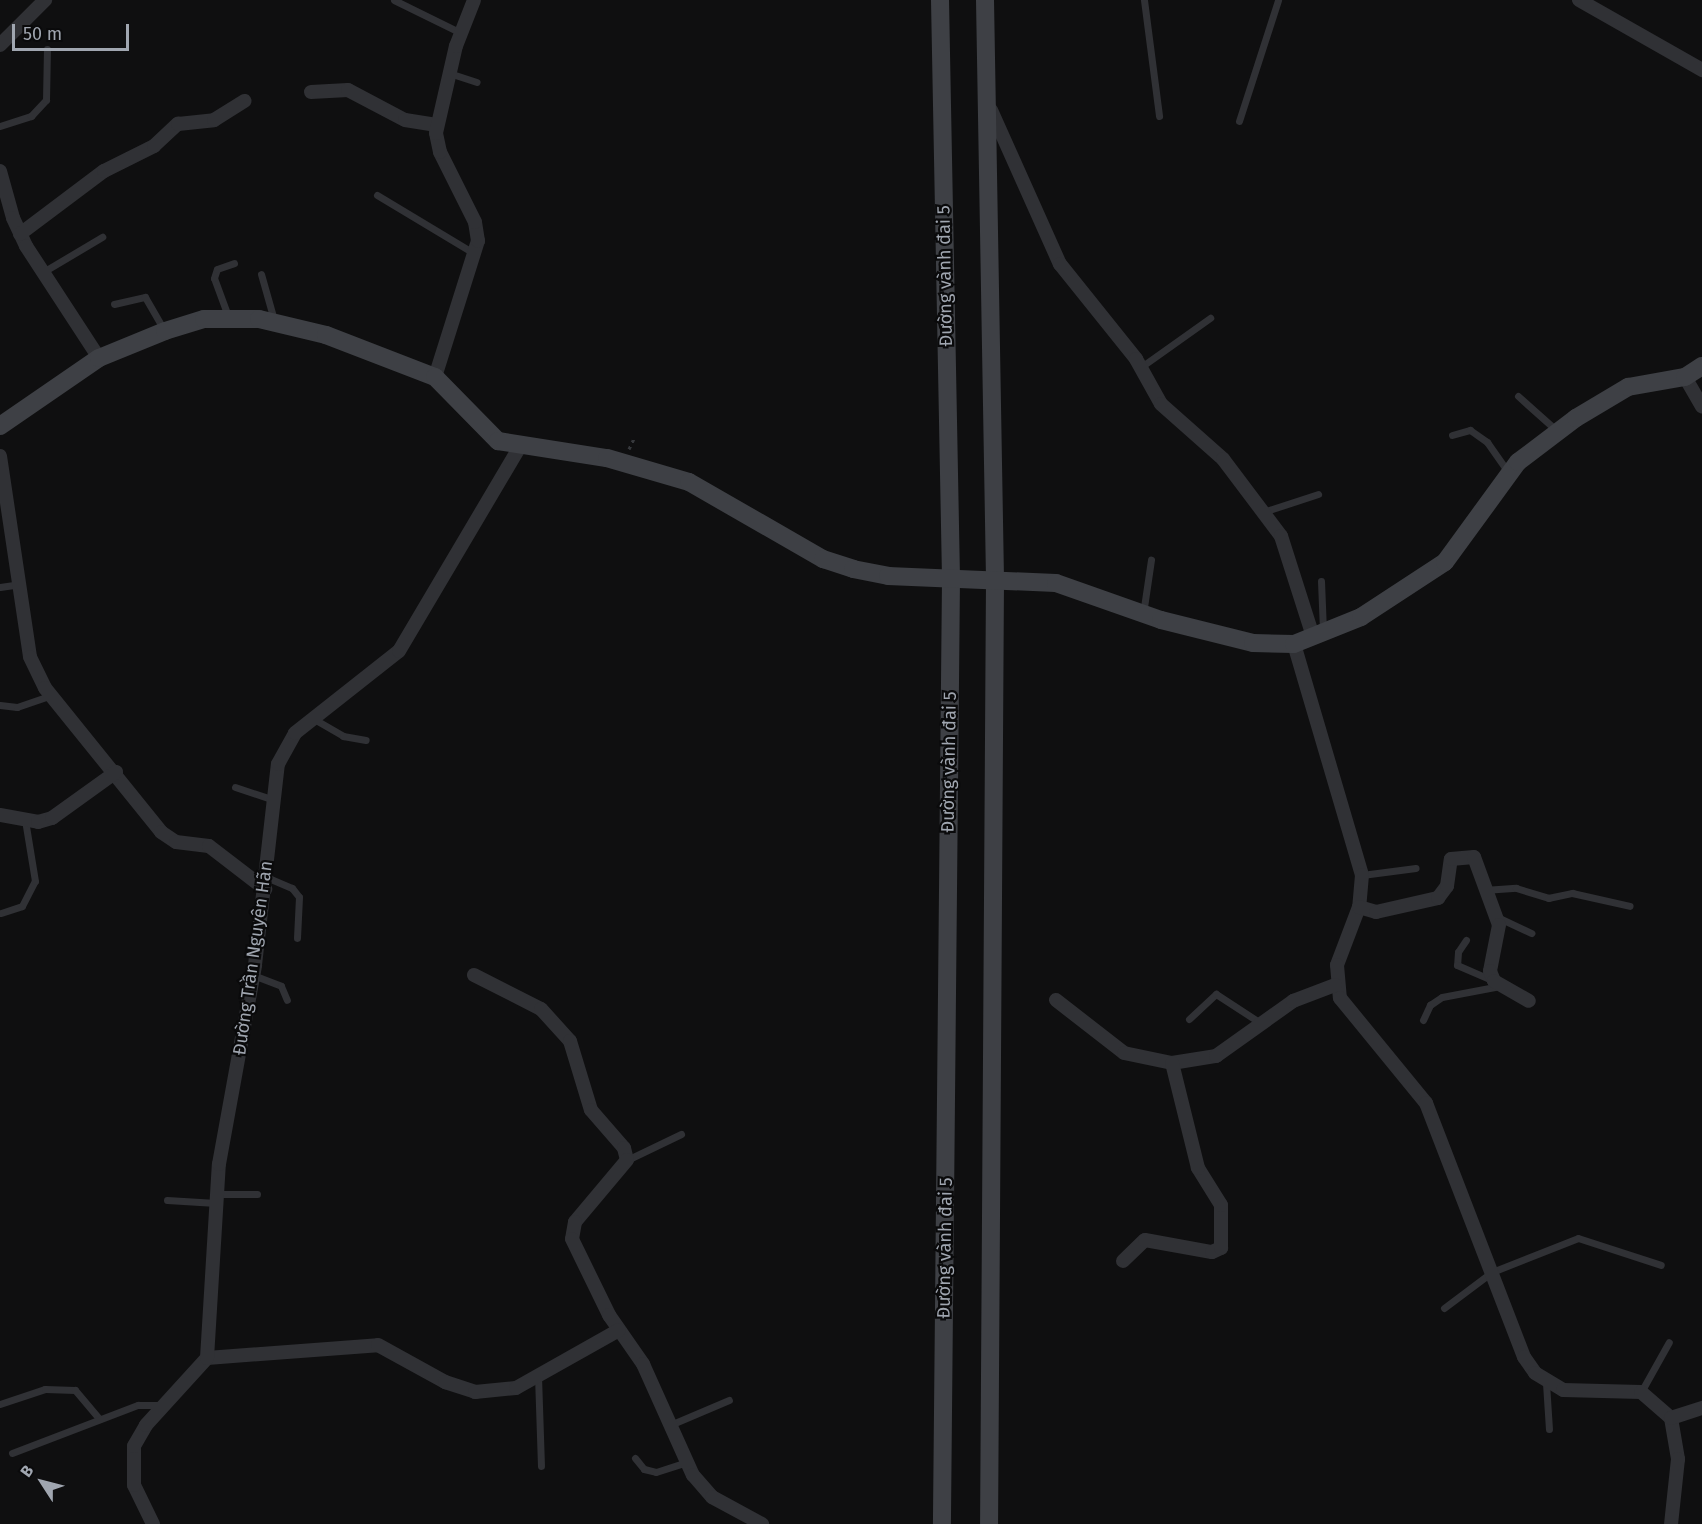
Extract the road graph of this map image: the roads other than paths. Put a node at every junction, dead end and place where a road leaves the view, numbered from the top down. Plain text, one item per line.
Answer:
1 (45, 0) edge
2 (394, 0) edge
3 (474, 0) edge
4 (940, 0) edge
5 (985, 0) edge
6 (1144, 0) edge
7 (1278, 0) edge
8 (1579, 0) edge
9 (461, 33) junction
10 (0, 45) edge
11 (47, 49) dead end
12 (1702, 70) edge
13 (449, 73) junction
14 (477, 81) dead end
15 (311, 92) dead end
16 (985, 94) junction
17 (244, 101) dead end
18 (1159, 116) dead end
19 (1239, 121) dead end
20 (437, 125) junction
21 (0, 126) edge
22 (0, 171) edge
23 (2, 188) edge
24 (376, 195) dead end
25 (20, 234) junction
26 (102, 237) dead end
27 (475, 254) junction
28 (234, 263) dead end
29 (43, 272) junction
30 (261, 274) dead end
31 (114, 304) dead end
32 (1210, 318) dead end
33 (229, 319) junction
34 (275, 322) junction
35 (165, 331) junction
36 (99, 358) junction
37 (1702, 366) edge
38 (1141, 367) junction
39 (435, 377) junction
40 (1685, 377) junction
41 (1518, 396) dead end
42 (1702, 406) edge
43 (0, 426) edge
44 (1557, 431) junction
45 (1452, 435) dead end
46 (520, 446) junction
47 (0, 456) edge
48 (1510, 474) junction
49 (1318, 494) dead end
50 (1263, 512) junction
51 (1151, 560) dead end
52 (951, 578) junction
53 (995, 580) junction
54 (1321, 581) dead end
55 (21, 584) junction
56 (0, 587) edge
57 (1143, 614) junction
58 (1318, 634) junction
59 (1294, 644) junction
60 (52, 695) junction
61 (0, 705) edge
62 (314, 719) junction
63 (366, 740) dead end
64 (116, 772) junction
65 (235, 787) dead end
66 (274, 800) junction
67 (0, 815) edge
68 (25, 820) junction
69 (1416, 868) dead end
70 (1362, 875) junction
71 (265, 883) junction
72 (1485, 890) junction
73 (1630, 906) dead end
74 (1359, 907) junction
75 (1, 913) edge
76 (1497, 917) junction
77 (1532, 933) dead end
78 (297, 938) dead end
79 (1466, 940) dead end
80 (253, 975) junction
81 (474, 975) dead end
82 (1497, 984) junction
83 (1335, 985) junction
84 (286, 1000) dead end
85 (1056, 1000) dead end
86 (1529, 1000) dead end
87 (1189, 1018) dead end
88 (1423, 1020) dead end
89 (1259, 1022) junction
90 (1173, 1063) junction
91 (681, 1134) dead end
92 (627, 1160) junction
93 (256, 1194) dead end
94 (216, 1198) junction
95 (167, 1200) dead end
96 (1123, 1261) dead end
97 (1660, 1265) dead end
98 (1492, 1272) junction
99 (1444, 1308) dead end
100 (619, 1330) junction
101 (1669, 1342) dead end
102 (207, 1358) junction
103 (538, 1376) junction
104 (1546, 1383) junction
105 (1641, 1392) junction
106 (729, 1401) dead end
107 (0, 1404) edge
108 (166, 1405) junction
109 (1702, 1408) edge
110 (1671, 1418) junction
111 (99, 1419) junction
112 (670, 1425) junction
113 (1549, 1429) dead end
114 (12, 1453) dead end
115 (635, 1458) dead end
116 (687, 1462) junction
117 (541, 1466) dead end
118 (153, 1524) edge
119 (762, 1524) edge
120 (942, 1524) edge
121 (989, 1524) edge
122 (1671, 1524) edge

1 - 10 street
2 - 9 lane
3 - 9 street
4 - 52 main road, Đường vành đai 5
5 - 16 main road
6 - 18 lane
7 - 19 lane
8 - 12 street
9 - 13 street
11 - 21 lane
13 - 14 lane
13 - 20 street
15 - 20 street
16 - 38 street
16 - 53 main road
17 - 25 street
20 - 27 street
22 - 23 street
23 - 25 street
24 - 27 lane
25 - 29 street
26 - 29 lane
27 - 39 street
28 - 33 lane
29 - 36 street
30 - 34 lane
31 - 35 lane
32 - 38 lane
33 - 34 main road
33 - 35 main road
34 - 39 main road
35 - 36 main road
36 - 43 main road
37 - 40 main road
38 - 50 street
39 - 46 main road
40 - 42 street
40 - 44 main road
41 - 44 lane
44 - 48 main road
45 - 48 lane
46 - 52 main road
46 - 62 street, Đường Trần Nguyên Hãn
47 - 55 street
48 - 58 main road
49 - 50 lane
50 - 58 street
51 - 57 lane
52 - 53 main road
52 - 120 main road, Đường vành đai 5
53 - 57 main road
53 - 121 main road
54 - 58 lane
55 - 56 lane
55 - 60 street
57 - 59 main road
58 - 59 main road
59 - 70 street
60 - 61 lane
60 - 64 street
62 - 63 lane
62 - 66 street, Đường Trần Nguyên Hãn
64 - 68 street
64 - 71 street
65 - 66 lane
66 - 71 street, Đường Trần Nguyên Hãn
67 - 68 street
68 - 75 lane
69 - 70 lane
70 - 74 street
71 - 78 lane
71 - 80 street, Đường Trần Nguyên Hãn
72 - 73 lane
72 - 74 street
72 - 76 street
74 - 83 street
76 - 77 lane
76 - 82 street
79 - 82 lane
80 - 84 lane
80 - 94 street, Đường Trần Nguyên Hãn
81 - 92 street
82 - 86 street
82 - 88 lane
83 - 89 street
83 - 98 street
85 - 90 street
87 - 89 lane
89 - 90 street
90 - 96 street
91 - 92 lane
92 - 100 street
93 - 94 lane
94 - 95 lane
94 - 102 street, Đường Trần Nguyên Hãn
97 - 98 lane
98 - 99 lane
98 - 104 street
100 - 103 street
100 - 112 street
101 - 105 lane
102 - 103 street
102 - 108 street
103 - 117 lane
104 - 105 street
104 - 113 lane
105 - 110 street
106 - 112 lane
107 - 111 lane
108 - 111 lane
108 - 118 street
109 - 110 street
110 - 122 street
111 - 114 lane
112 - 116 street
115 - 116 lane
116 - 119 street

